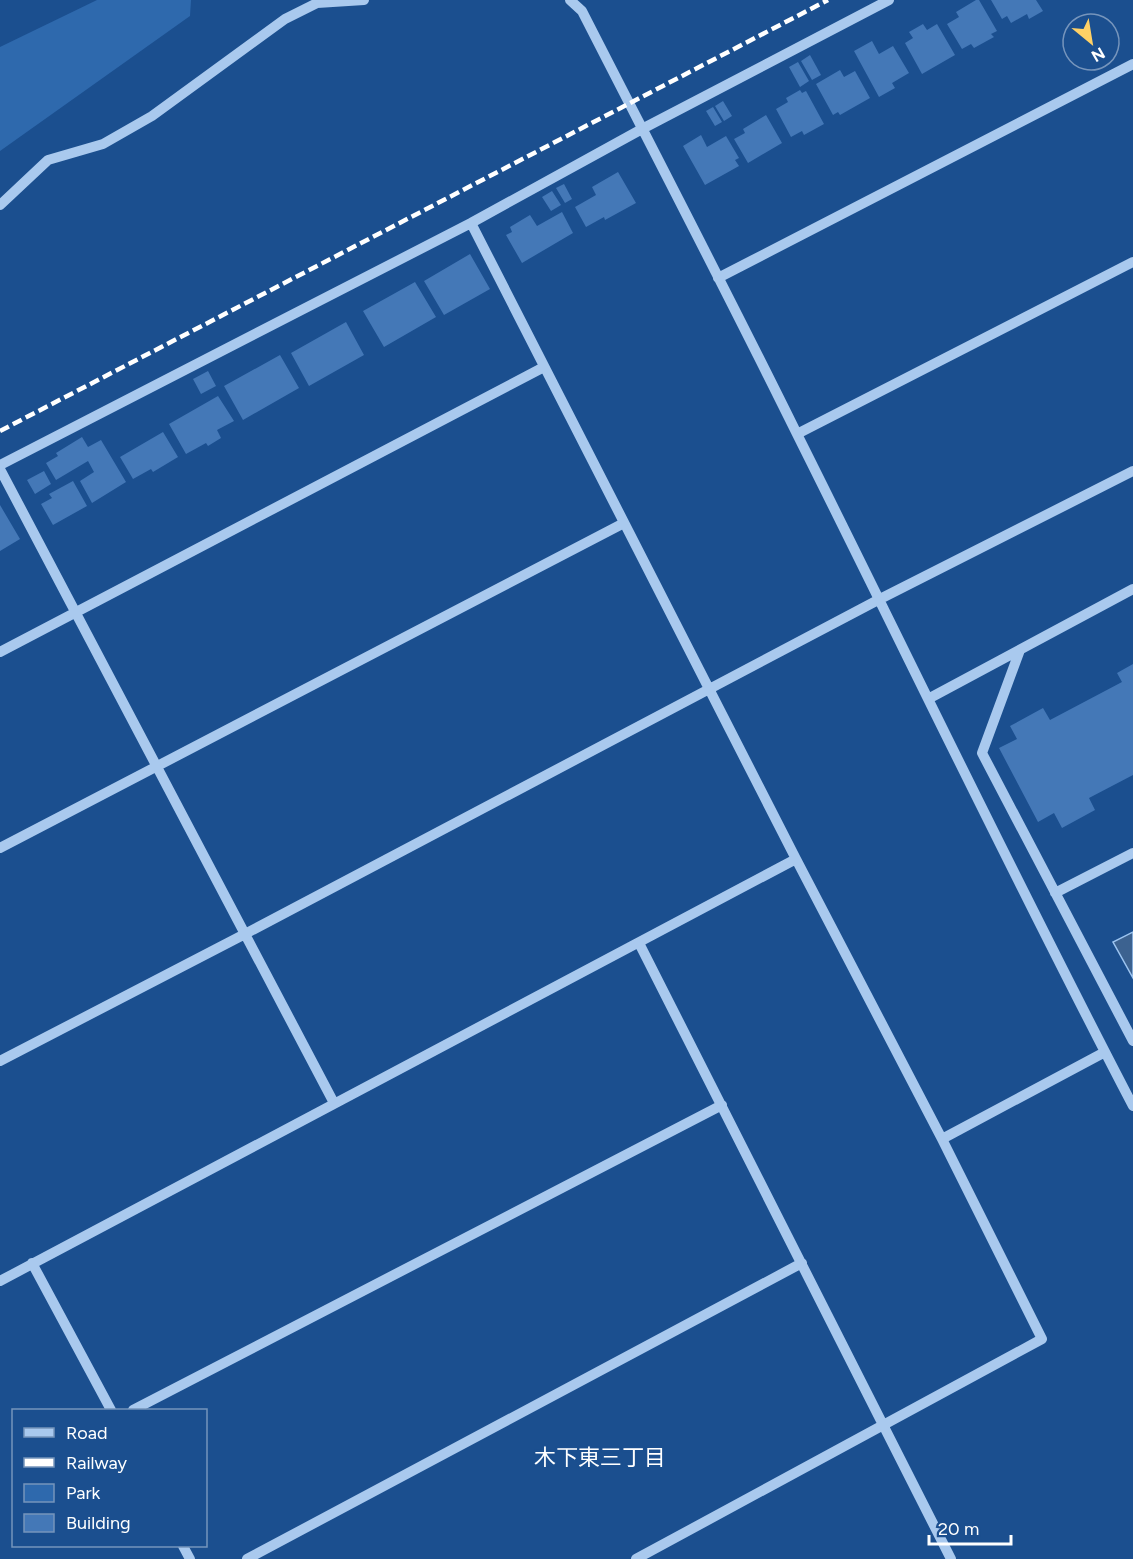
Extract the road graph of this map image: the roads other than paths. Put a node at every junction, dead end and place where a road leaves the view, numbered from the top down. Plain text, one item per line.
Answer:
1 (364, 0) edge
2 (570, 0) edge
3 (889, 0) edge
4 (317, 2) edge
5 (1133, 64) edge
6 (642, 129) junction
7 (0, 205) edge
8 (471, 223) junction
9 (1133, 262) edge
10 (718, 278) junction
11 (544, 367) junction
12 (797, 434) junction
13 (0, 467) edge
14 (1133, 471) edge
15 (624, 523) junction
16 (1133, 589) edge
17 (878, 600) junction
18 (75, 612) junction
19 (1020, 650) junction
20 (0, 652) edge
21 (709, 690) junction
22 (928, 699) junction
23 (157, 766) junction
24 (0, 848) edge
25 (1133, 853) edge
26 (796, 859) junction
27 (1055, 893) junction
28 (245, 934) junction
29 (639, 943) junction
30 (1133, 1041) edge
31 (1105, 1052) junction
32 (0, 1061) edge
33 (334, 1103) junction
34 (722, 1105) junction
35 (1133, 1106) edge
36 (942, 1139) junction
37 (32, 1263) junction
38 (802, 1263) junction
39 (0, 1281) edge
40 (110, 1409) edge
41 (135, 1409) edge
42 (884, 1426) junction
43 (247, 1559) edge
44 (636, 1559) edge
45 (951, 1559) edge

1 - 4 street
2 - 6 street
3 - 6 street
4 - 7 street
5 - 10 street
6 - 8 street
6 - 10 street
8 - 11 street
8 - 13 street
9 - 12 street
10 - 12 street
11 - 15 street
11 - 18 street
12 - 17 street
13 - 18 street
14 - 17 street
15 - 21 street
15 - 23 street
16 - 19 street
17 - 21 street
17 - 22 street
18 - 20 street
18 - 23 street
19 - 22 street
19 - 27 street
21 - 26 street
21 - 28 street
22 - 31 street
23 - 24 street
23 - 28 street
25 - 27 street
26 - 29 street
26 - 36 street
27 - 30 street
28 - 32 street
28 - 33 street
29 - 33 street
29 - 34 street
31 - 35 street
31 - 36 street
33 - 37 street
34 - 38 street
34 - 41 street
36 - 42 street
37 - 39 street
37 - 40 street
38 - 42 street
38 - 43 street
42 - 44 street
42 - 45 street

